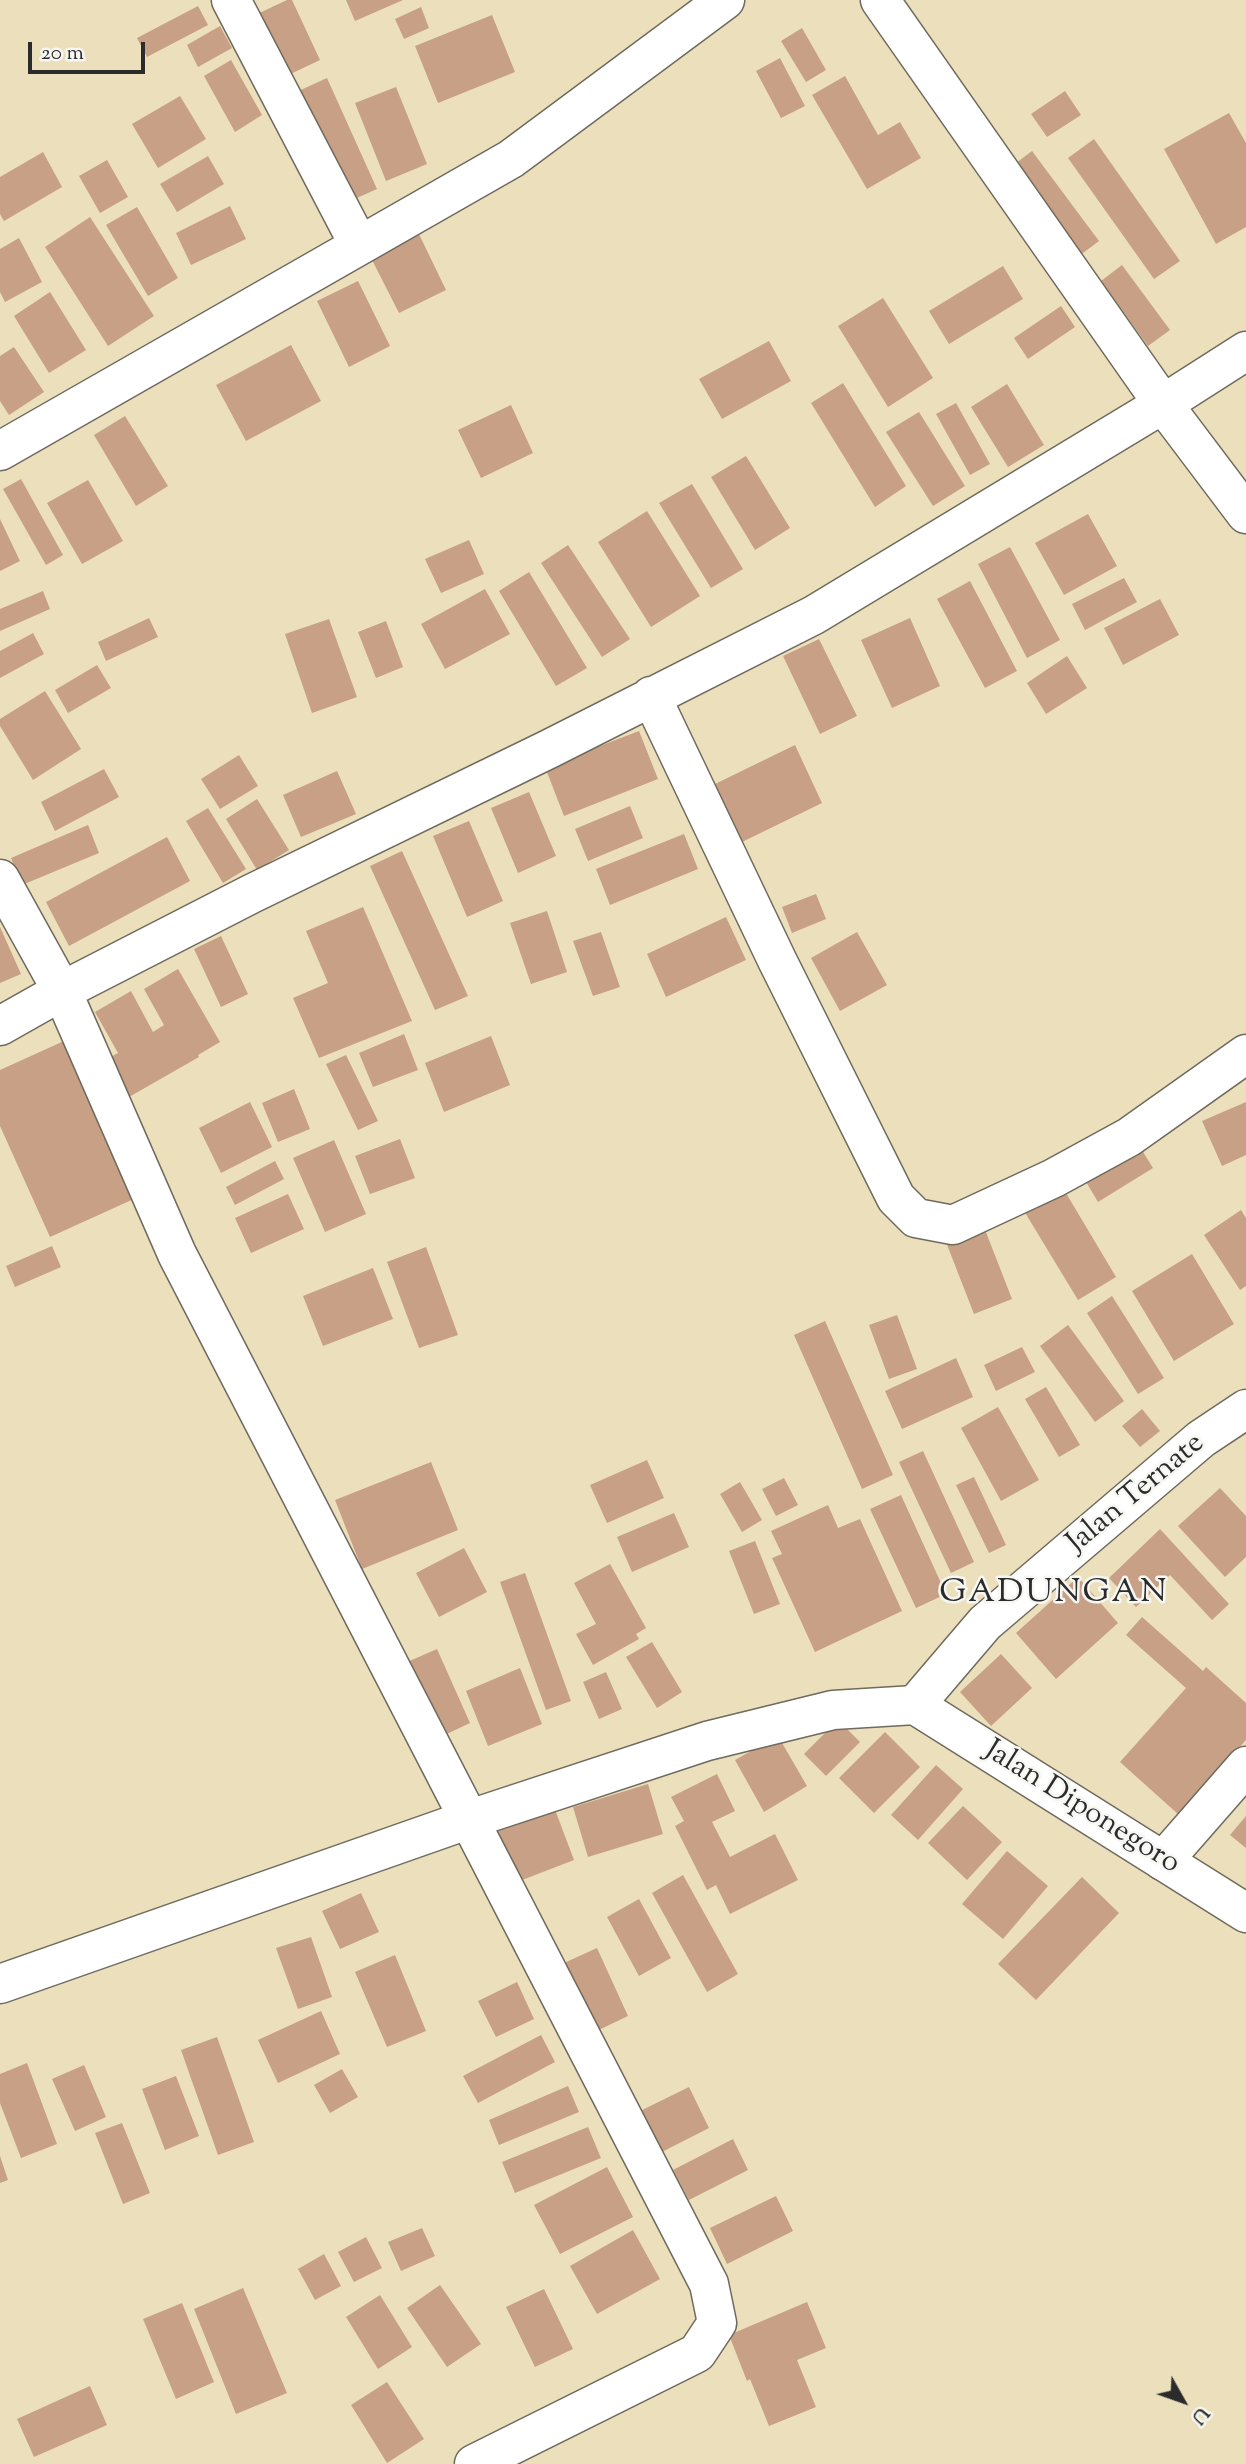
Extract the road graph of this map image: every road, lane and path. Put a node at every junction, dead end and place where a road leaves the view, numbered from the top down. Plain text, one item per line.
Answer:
1 (231, 0) edge
2 (725, 0) edge
3 (880, 0) edge
4 (359, 245) junction
5 (1246, 351) edge
6 (1163, 404) junction
7 (0, 451) edge
8 (1246, 514) edge
9 (651, 696) junction
10 (0, 879) edge
11 (62, 990) junction
12 (0, 1026) edge
13 (1246, 1054) edge
14 (1246, 1409) edge
15 (915, 1705) junction
16 (1246, 1766) edge
17 (470, 1819) junction
18 (1163, 1861) junction
19 (1246, 1913) edge
20 (0, 1984) edge
21 (474, 2464) edge

1 - 4 street
2 - 4 street
3 - 6 street
4 - 7 street
5 - 6 street
6 - 8 street
6 - 9 street
9 - 11 street
9 - 13 street
10 - 11 street
11 - 12 street
11 - 17 street
14 - 15 street, Jalan Ternate
15 - 17 street
15 - 18 street, Jalan Diponegoro
16 - 18 street
17 - 20 street
17 - 21 street
18 - 19 street, Jalan Diponegoro

